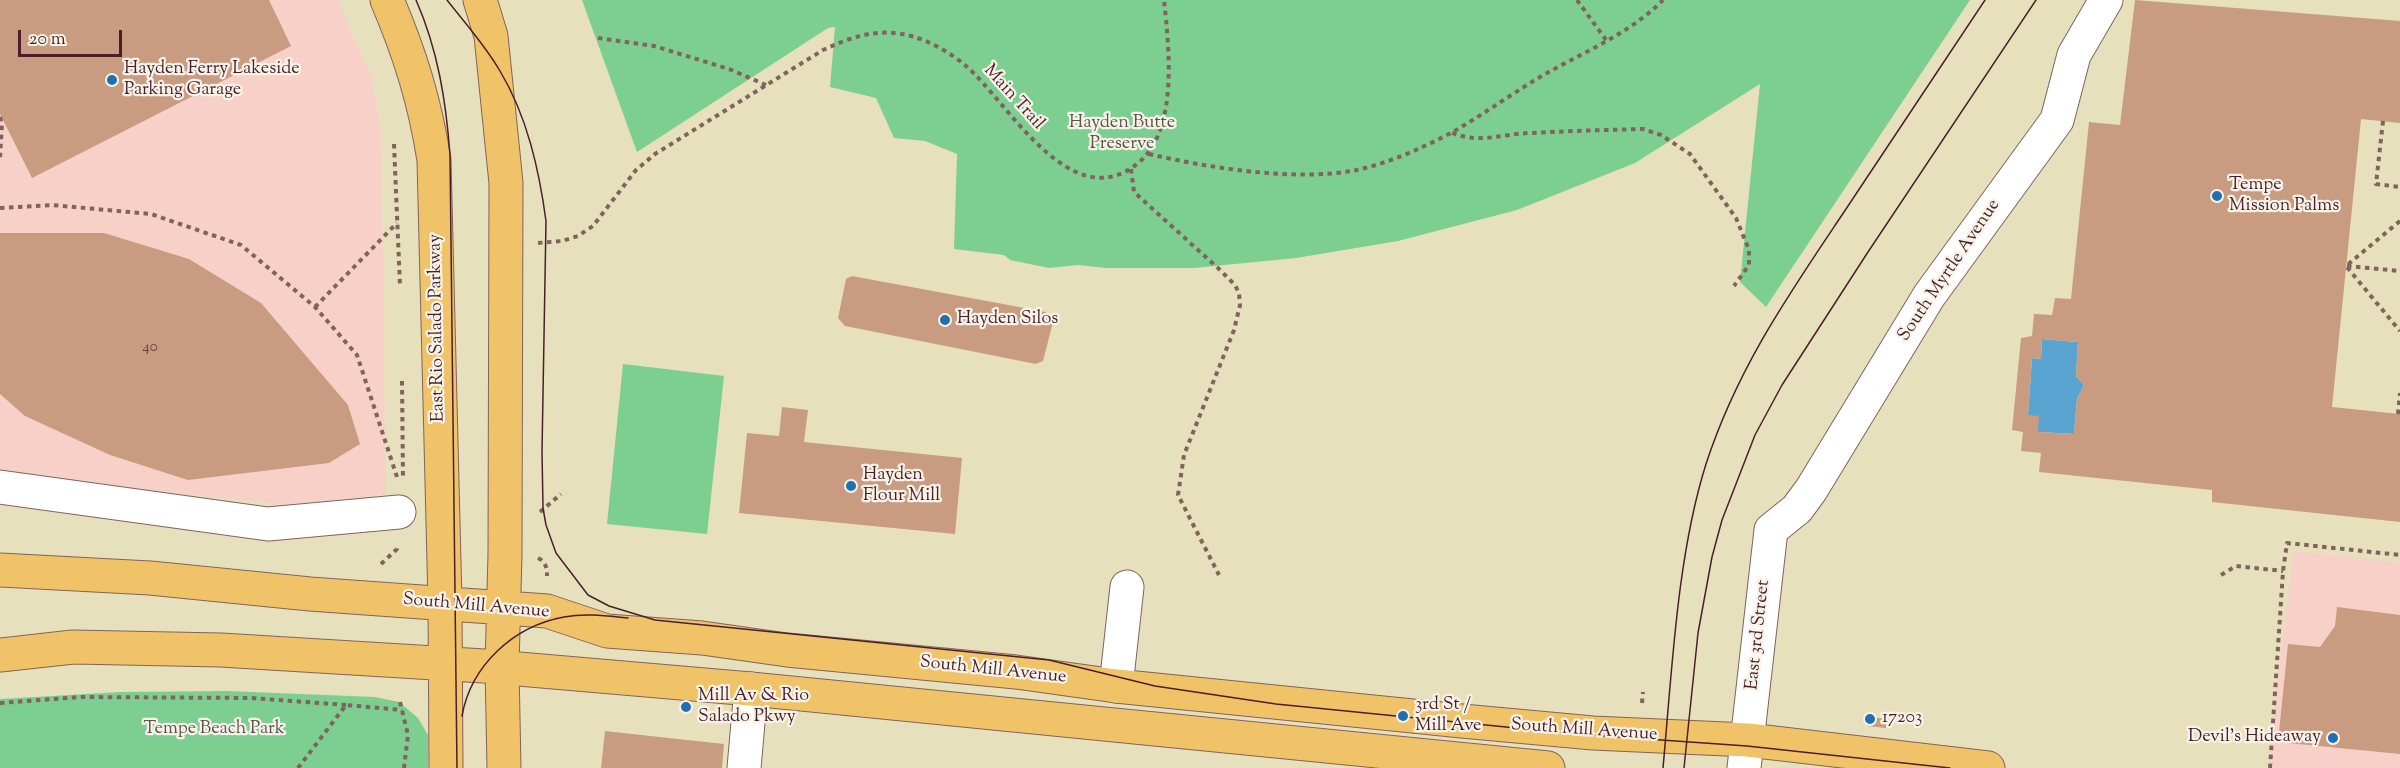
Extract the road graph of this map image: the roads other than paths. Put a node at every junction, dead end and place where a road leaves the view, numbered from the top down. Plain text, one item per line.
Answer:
1 (387, 0) edge
2 (480, 0) edge
3 (2106, 0) edge
4 (0, 487) edge
5 (401, 503) road end
6 (1771, 531) joint
7 (0, 570) edge
8 (1127, 587) dead end
9 (445, 603) junction
10 (504, 608) junction
11 (0, 655) edge
12 (446, 663) junction
13 (502, 667) junction
14 (1116, 686) junction
15 (751, 689) junction
16 (1746, 754) edge
17 (446, 768) edge
18 (504, 768) edge
19 (744, 768) edge
20 (1548, 768) edge
21 (1988, 768) edge

1 - 9 main road, East Rio Salado Parkway
2 - 10 main road
3 - 6 street, South Myrtle Avenue
4 - 5 street
6 - 16 street, East 3rd Street
7 - 9 main road, South Mill Avenue
8 - 14 street
9 - 10 main road, South Mill Avenue
9 - 12 main road, East Rio Salado Parkway
10 - 13 main road
10 - 14 main road, South Mill Avenue
11 - 12 main road
12 - 13 main road
12 - 17 main road, East Rio Salado Parkway
13 - 15 main road
13 - 18 main road
14 - 16 main road, South Mill Avenue
15 - 19 street
15 - 20 main road
16 - 21 main road, South Mill Avenue

